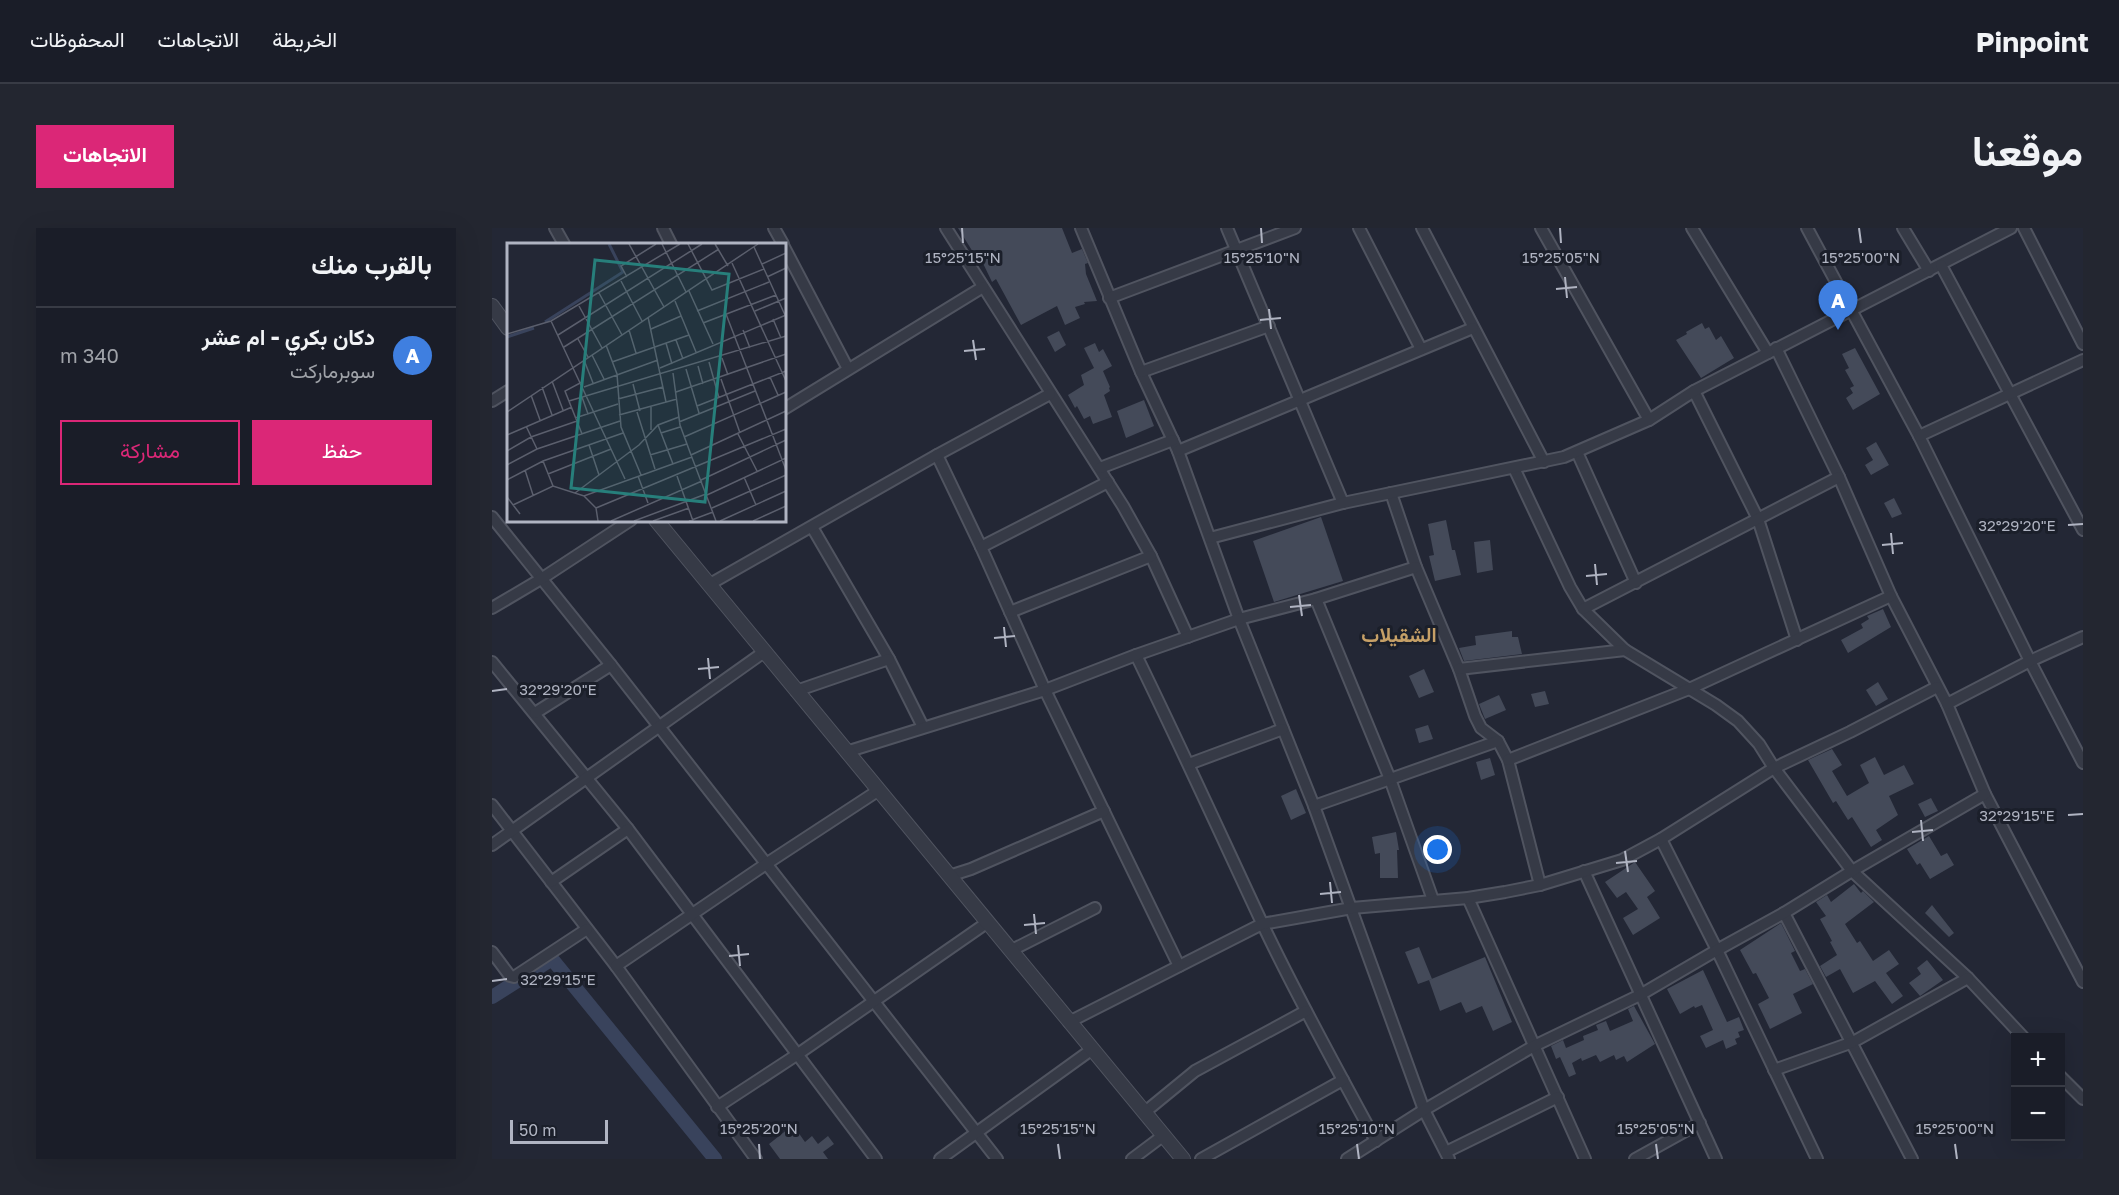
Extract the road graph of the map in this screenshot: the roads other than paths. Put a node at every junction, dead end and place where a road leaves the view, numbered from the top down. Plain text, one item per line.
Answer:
1 (555, 228) edge
2 (663, 228) edge
3 (774, 228) edge
4 (946, 228) edge
5 (1081, 228) edge
6 (1227, 228) edge
7 (1295, 228) edge
8 (1359, 228) edge
9 (1422, 228) edge
10 (1541, 228) edge
11 (1692, 228) edge
12 (1807, 228) edge
13 (1903, 228) edge
14 (2011, 228) edge
15 (2024, 228) edge
16 (563, 243) edge
17 (670, 243) edge
18 (782, 243) edge
19 (786, 250) edge
20 (1236, 250) junction
21 (1941, 265) junction
22 (1929, 271) junction
23 (983, 287) junction
24 (1109, 298) junction
25 (492, 306) edge
26 (1852, 310) junction
27 (1269, 326) junction
28 (507, 327) edge
29 (1473, 328) junction
30 (2083, 344) edge
31 (1421, 349) junction
32 (1772, 351) junction
33 (2083, 360) edge
34 (848, 369) junction
35 (1141, 372) junction
36 (1694, 391) junction
37 (507, 392) edge
38 (1050, 394) junction
39 (2011, 394) junction
40 (492, 401) edge
41 (1300, 401) junction
42 (786, 408) edge
43 (1649, 420) junction
44 (1919, 436) junction
45 (1173, 440) junction
46 (1178, 451) junction
47 (1577, 452) junction
48 (937, 455) junction
49 (1544, 462) junction
50 (1100, 468) junction
51 (1514, 468) junction
52 (1839, 477) junction
53 (1108, 482) junction
54 (1390, 493) junction
55 (1343, 503) junction
56 (492, 517) edge
57 (1758, 519) junction
58 (628, 522) edge
59 (658, 522) edge
60 (812, 527) junction
61 (2083, 530) edge
62 (1210, 538) junction
63 (981, 547) junction
64 (1151, 556) junction
65 (1416, 567) junction
66 (541, 579) junction
67 (1636, 583) junction
68 (710, 584) junction
69 (1891, 596) junction
70 (1316, 599) junction
71 (492, 608) edge
72 (1583, 609) junction
73 (1010, 612) junction
74 (1239, 620) junction
75 (1188, 637) junction
76 (2083, 637) edge
77 (1797, 640) junction
78 (1625, 650) junction
79 (764, 652) junction
80 (1136, 655) junction
81 (889, 659) junction
82 (2030, 661) junction
83 (492, 662) edge
84 (611, 665) junction
85 (1459, 669) junction
86 (1937, 687) junction
87 (1689, 688) junction
88 (1045, 690) junction
89 (796, 691) junction
90 (1947, 704) junction
91 (535, 713) junction
92 (924, 727) junction
93 (659, 728) junction
94 (1283, 729) junction
95 (2083, 738) edge
96 (1498, 741) junction
97 (2072, 743) junction
98 (846, 752) junction
99 (1508, 760) junction
100 (2083, 763) edge
101 (1189, 764) junction
102 (1774, 768) junction
103 (587, 777) junction
104 (1390, 779) junction
105 (879, 790) junction
106 (1985, 794) junction
107 (492, 806) edge
108 (1314, 806) junction
109 (1104, 812) junction
110 (628, 829) junction
111 (513, 831) junction
112 (1661, 839) junction
113 (492, 845) edge
114 (766, 864) junction
115 (1852, 871) junction
116 (1584, 872) junction
117 (949, 876) junction
118 (551, 882) junction
119 (1540, 885) junction
120 (1468, 898) junction
121 (1433, 900) junction
122 (1095, 908) dead end
123 (1352, 908) junction
124 (1784, 913) junction
125 (693, 914) junction
126 (988, 922) junction
127 (1263, 924) junction
128 (587, 929) junction
129 (1012, 950) junction
130 (1717, 950) junction
131 (492, 952) edge
132 (616, 966) junction
133 (1179, 966) junction
134 (1968, 978) junction
135 (2083, 982) edge
136 (1640, 996) junction
137 (874, 1001) junction
138 (1306, 1011) junction
139 (1069, 1022) junction
140 (2019, 1033) edge
141 (1853, 1042) junction
142 (1534, 1046) junction
143 (1091, 1050) junction
144 (798, 1054) junction
145 (1774, 1070) junction
146 (1343, 1080) junction
147 (2065, 1080) edge
148 (1558, 1097) junction
149 (2083, 1099) edge
150 (717, 1107) junction
151 (1424, 1110) junction
152 (1145, 1112) junction
153 (1700, 1123) junction
154 (977, 1133) junction
155 (1164, 1135) junction
156 (1376, 1141) junction
157 (1447, 1156) edge
158 (756, 1159) edge
159 (876, 1159) edge
160 (940, 1159) edge
161 (997, 1159) edge
162 (1132, 1159) edge
163 (1183, 1159) edge
164 (1201, 1159) edge
165 (1347, 1159) edge
166 (1584, 1159) edge
167 (1635, 1159) edge
168 (1716, 1159) edge
169 (1816, 1159) edge
170 (1912, 1159) edge

1 - 16 street
2 - 17 street
3 - 18 street
4 - 23 street
5 - 24 street
6 - 20 street
7 - 20 street
8 - 31 street
9 - 29 street
10 - 43 street
11 - 32 street
12 - 26 street
13 - 22 street
14 - 21 street
15 - 30 street
19 - 34 street
20 - 24 street
20 - 27 street
21 - 22 street
21 - 39 street
22 - 26 street
23 - 34 street
23 - 38 street
24 - 35 street
25 - 28 street
26 - 32 street
26 - 44 street
27 - 35 street
27 - 41 street
29 - 31 street
29 - 49 street
31 - 41 street
32 - 36 street
32 - 52 street
33 - 39 street
34 - 42 street
35 - 45 street
36 - 43 street
36 - 57 street
37 - 40 street
38 - 48 street
38 - 50 street
39 - 44 street
39 - 61 street
41 - 46 street
41 - 55 street
43 - 47 street
44 - 82 street
45 - 46 street
45 - 50 street
46 - 62 street
47 - 49 street
47 - 67 street
48 - 60 street
48 - 63 street
49 - 51 street
50 - 53 street
51 - 54 street
51 - 72 street
52 - 57 street
52 - 69 street
53 - 63 street
53 - 64 street
54 - 55 street
54 - 65 street
55 - 62 street
56 - 66 street
57 - 67 street
57 - 77 street
58 - 66 street
59 - 68 street
60 - 68 street
60 - 81 street
62 - 74 street
63 - 73 street
64 - 73 street
64 - 75 street
65 - 70 street
65 - 85 street
66 - 71 street
66 - 84 street
67 - 72 street
68 - 79 street
69 - 77 street
69 - 86 street
70 - 74 street
70 - 104 street
72 - 78 street
73 - 88 street
74 - 75 street
74 - 94 street
75 - 80 street
76 - 82 street
77 - 87 street
78 - 85 street
78 - 87 street
79 - 89 street
79 - 93 street
80 - 88 street
80 - 101 street
81 - 89 street
81 - 92 street
82 - 90 street
82 - 97 street
83 - 91 street
84 - 91 street
84 - 93 street
85 - 96 street
86 - 90 street
86 - 102 street
87 - 99 street
87 - 102 street
88 - 92 street
88 - 109 street
89 - 98 street
90 - 106 street
91 - 103 street
92 - 98 street
93 - 103 street
93 - 114 street
94 - 101 street
94 - 108 street
95 - 97 street
96 - 99 street
96 - 104 street
97 - 100 street
98 - 105 street
99 - 119 street
101 - 127 street
102 - 112 street
102 - 115 street
103 - 110 street
103 - 111 street
104 - 108 street
104 - 121 street
105 - 114 street
105 - 117 street
106 - 115 street
106 - 135 street
107 - 111 street
108 - 123 street
109 - 117 street
109 - 133 street
110 - 118 street
110 - 125 street
111 - 113 street
111 - 118 street
112 - 116 street
112 - 130 street
114 - 125 street
114 - 137 street
115 - 124 street
115 - 134 street
116 - 119 street
116 - 136 street
117 - 126 street
118 - 128 street
119 - 120 street
120 - 121 street
120 - 142 street
121 - 123 street
122 - 129 street
123 - 127 street
123 - 151 street
124 - 130 street
124 - 141 street
125 - 132 street
125 - 144 street
126 - 129 street
126 - 137 street
127 - 133 street
127 - 138 street
128 - 131 street
128 - 132 street
129 - 139 street
130 - 136 street
130 - 145 street
132 - 150 street
133 - 139 street
134 - 140 street
134 - 141 street
136 - 142 street
136 - 153 street
137 - 144 street
137 - 154 street
138 - 146 street
138 - 152 street
139 - 143 street
141 - 145 street
141 - 170 street
142 - 148 street
142 - 151 street
143 - 152 street
143 - 154 street
144 - 150 street
144 - 159 street
145 - 169 street
146 - 156 street
146 - 164 street
147 - 149 street
148 - 157 street
148 - 166 street
150 - 158 street
151 - 156 street
151 - 157 street
152 - 155 street
153 - 167 street
153 - 168 street
154 - 160 street
154 - 161 street
155 - 162 street
155 - 163 street
156 - 165 street

